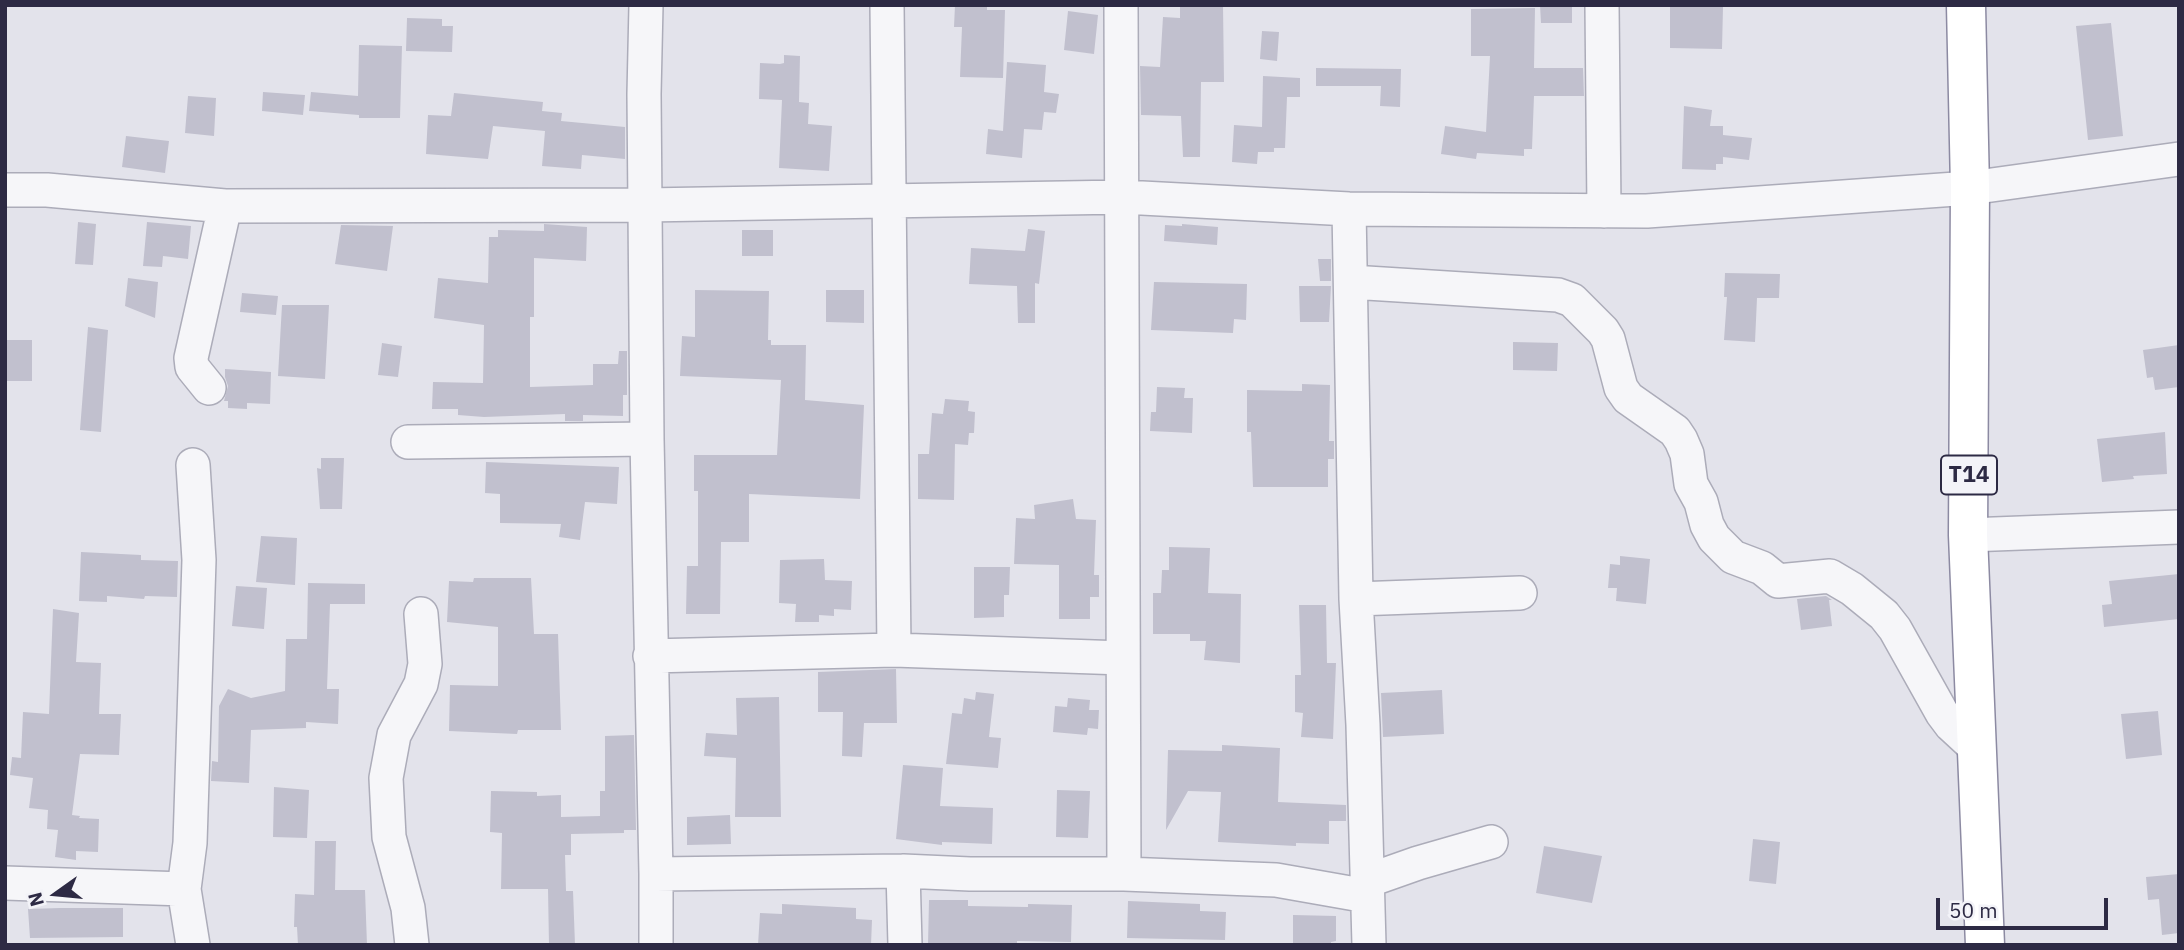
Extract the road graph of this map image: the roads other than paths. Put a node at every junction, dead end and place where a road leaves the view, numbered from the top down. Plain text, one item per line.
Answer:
1 (646, 5) edge
2 (887, 5) edge
3 (1121, 5) edge
4 (1602, 5) edge
5 (1966, 5) edge
6 (2179, 159) edge
7 (1970, 188) junction
8 (5, 190) edge
9 (1122, 197) junction
10 (891, 201) junction
11 (645, 205) junction
12 (225, 206) junction
13 (1349, 209) junction
14 (1604, 211) junction
15 (1351, 282) junction
16 (209, 388) dead end
17 (647, 439) junction
18 (408, 442) dead end
19 (193, 464) dead end
20 (2179, 527) edge
21 (1968, 535) junction
22 (1520, 593) dead end
23 (1356, 599) junction
24 (422, 614) dead end
25 (894, 650) junction
26 (650, 656) junction
27 (1123, 658) junction
28 (1977, 749) junction
29 (1491, 842) dead end
30 (903, 871) junction
31 (656, 874) junction
32 (1124, 874) junction
33 (5, 883) edge
34 (184, 889) junction
35 (1367, 889) junction
36 (193, 945) edge
37 (412, 945) edge
38 (656, 945) edge
39 (905, 945) edge
40 (1369, 945) edge
41 (1985, 945) edge

1 - 11 street
2 - 10 street
3 - 9 street
4 - 14 street
5 - 7 highway, T14
6 - 7 street
7 - 14 street
7 - 21 highway, T14
8 - 12 street
9 - 10 street
9 - 13 street
9 - 27 street
10 - 11 street
10 - 25 street
11 - 12 street
11 - 17 street
12 - 16 street
13 - 14 street
13 - 15 street
15 - 23 street
15 - 28 street
17 - 18 street
17 - 26 street
19 - 34 street
20 - 21 street
21 - 28 highway, T14
22 - 23 street
23 - 35 street
24 - 37 street
25 - 26 street
25 - 27 street
26 - 31 street
27 - 32 street
28 - 41 highway, T14
29 - 35 street
30 - 31 street
30 - 32 street
30 - 39 street
31 - 38 street
32 - 35 street
33 - 34 street
34 - 36 street
35 - 40 street

